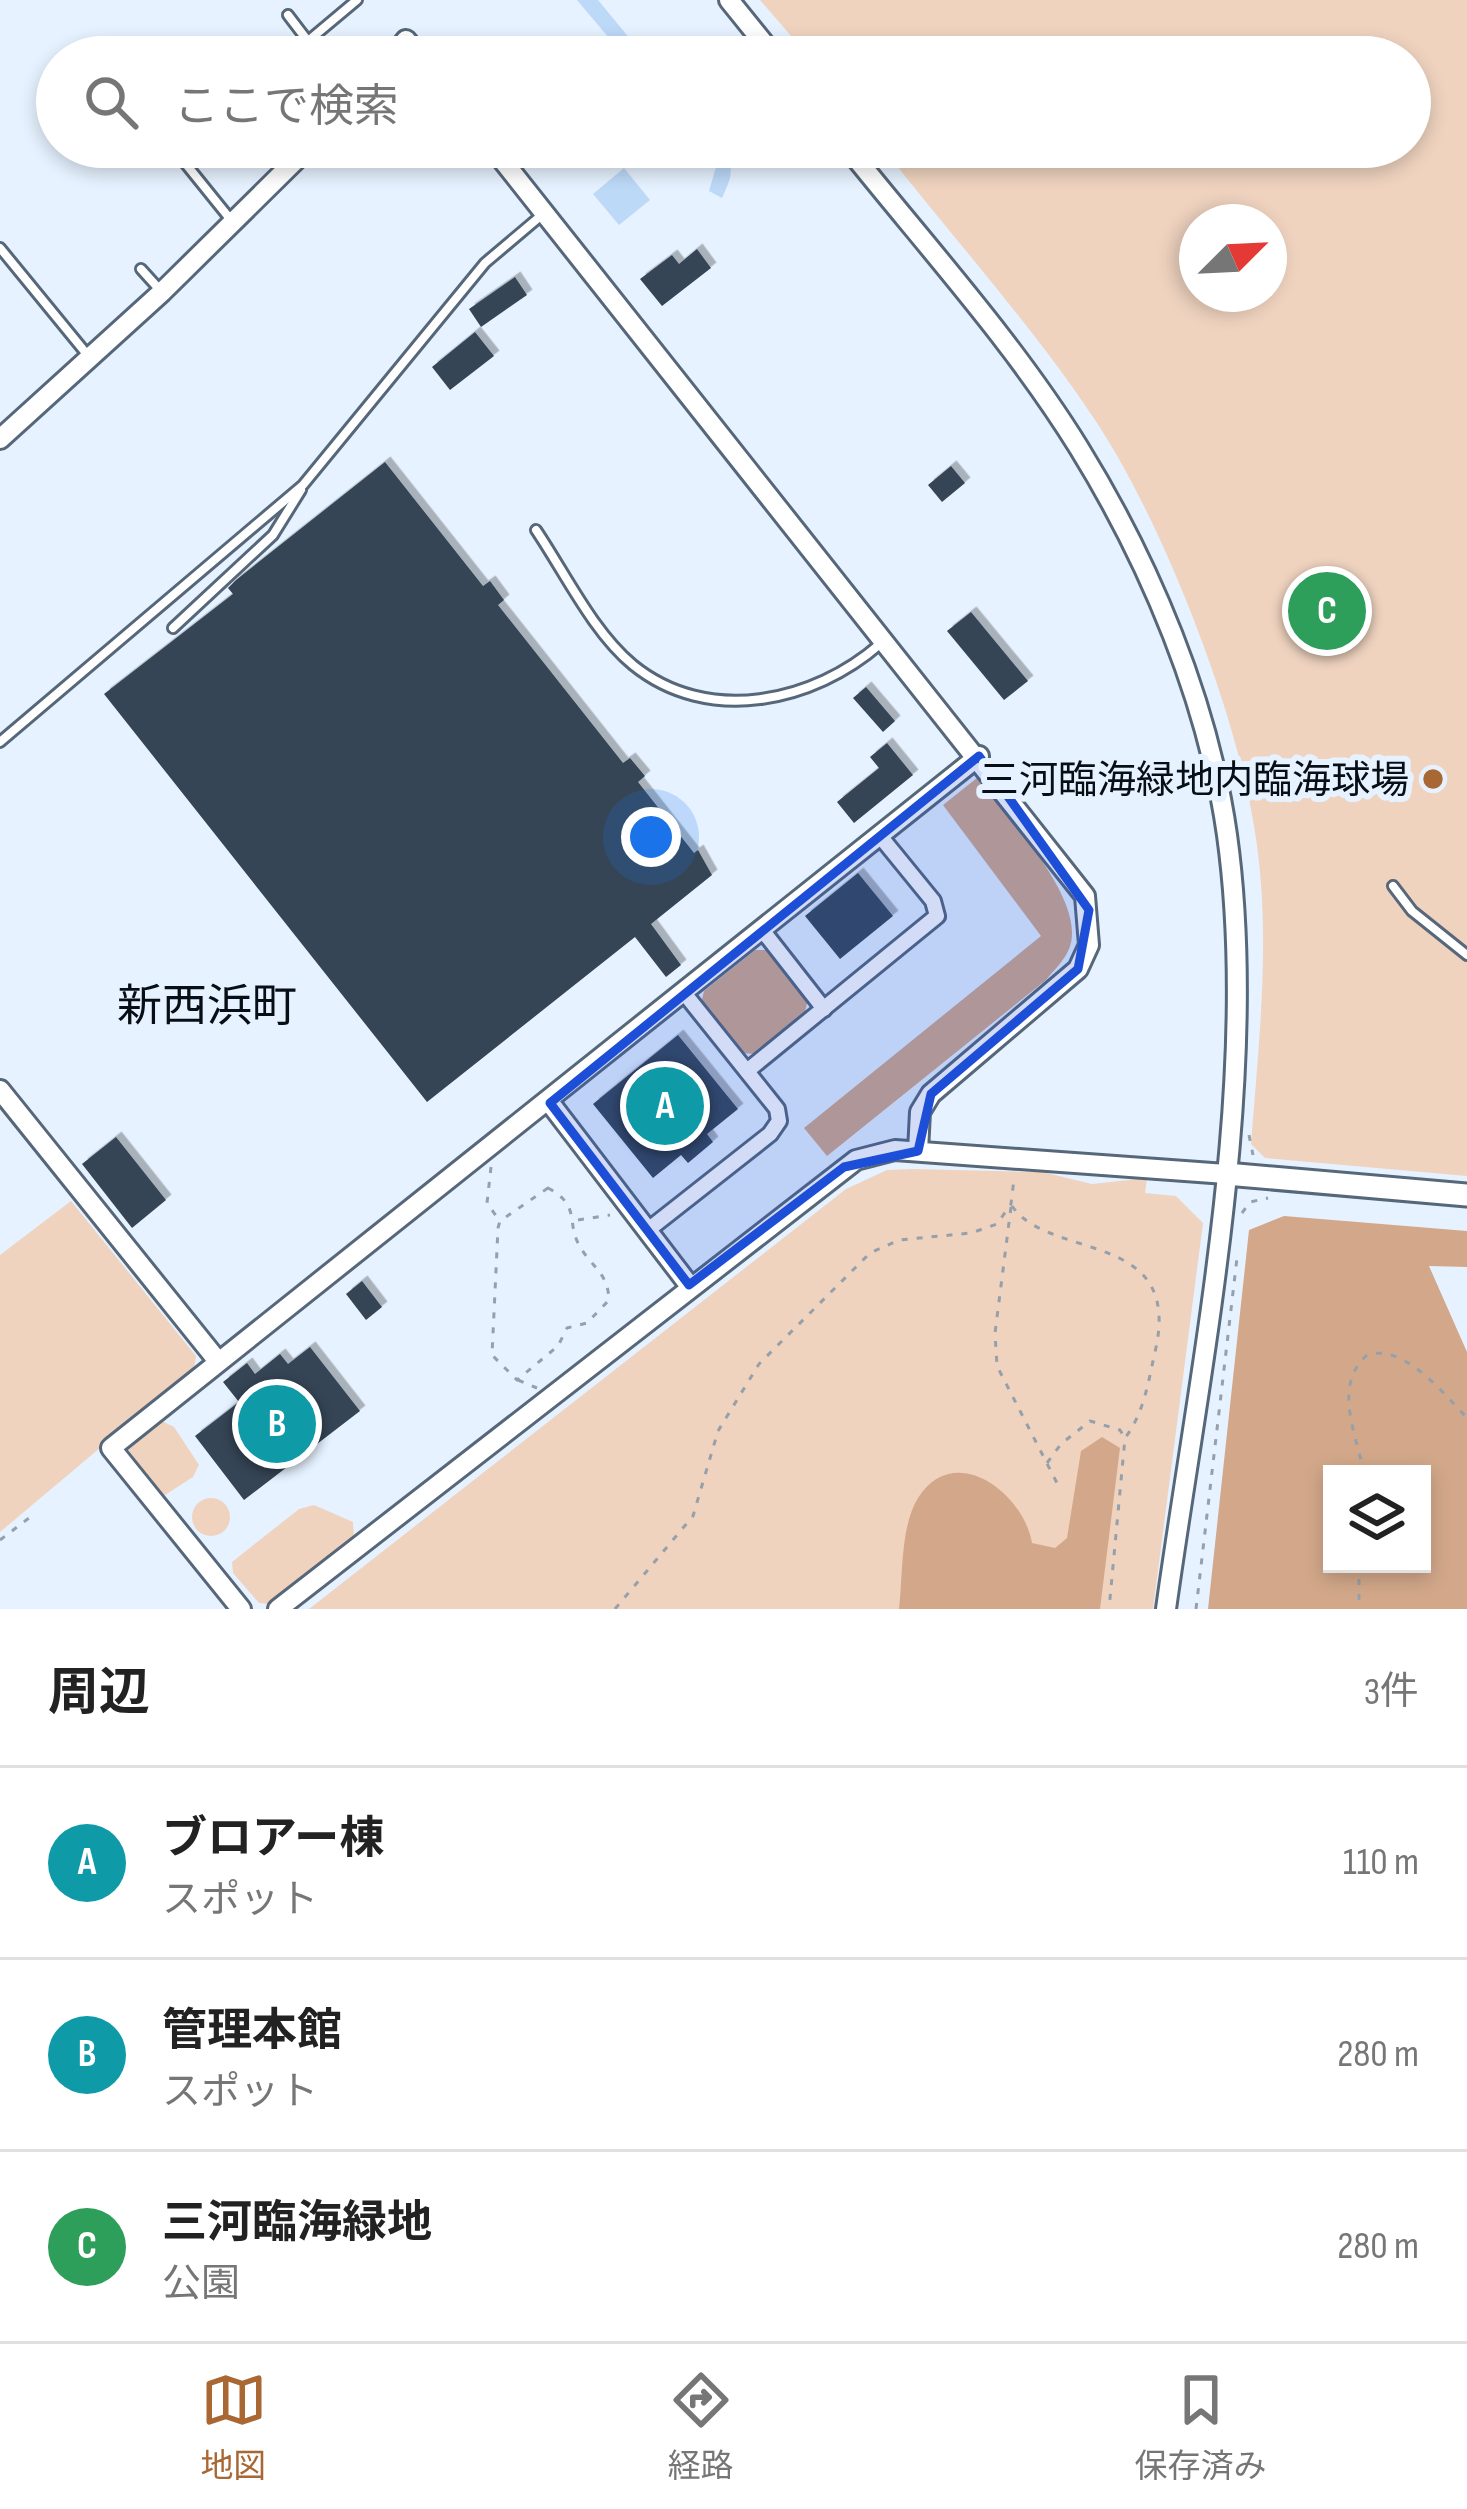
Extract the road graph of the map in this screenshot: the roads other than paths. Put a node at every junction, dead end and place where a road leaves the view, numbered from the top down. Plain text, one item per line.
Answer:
1 (357, 0) edge
2 (729, 0) edge
3 (288, 15) dead end
4 (304, 36) edge
5 (314, 36) edge
6 (758, 36) edge
7 (189, 168) edge
8 (288, 168) edge
9 (509, 168) edge
10 (864, 168) edge
11 (544, 213) junction
12 (233, 224) junction
13 (0, 248) edge
14 (141, 269) dead end
15 (161, 292) junction
16 (91, 359) junction
17 (0, 439) edge
18 (303, 485) junction
19 (536, 530) dead end
20 (172, 628) dead end
21 (886, 639) junction
22 (0, 742) edge
23 (980, 756) junction
24 (880, 836) junction
25 (1393, 886) dead end
26 (764, 931) junction
27 (1467, 955) edge
28 (685, 994) junction
29 (824, 1009) junction
30 (747, 1071) junction
31 (0, 1090) edge
32 (550, 1103) junction
33 (918, 1151) junction
34 (1226, 1174) junction
35 (1467, 1195) edge
36 (648, 1231) junction
37 (689, 1286) junction
38 (217, 1360) junction
39 (241, 1609) edge
40 (278, 1609) edge
41 (1166, 1609) edge

1 - 5 lane
2 - 6 street
3 - 4 lane
7 - 12 lane
8 - 12 street
9 - 11 street
10 - 34 street
11 - 18 lane
11 - 21 street
12 - 15 street
13 - 16 lane
14 - 15 lane
15 - 16 street
16 - 17 street
18 - 20 lane
18 - 22 lane
19 - 21 lane
21 - 23 street
23 - 24 street
23 - 33 street
24 - 26 street
24 - 29 street
25 - 27 lane
26 - 28 street
26 - 29 street
28 - 30 street
28 - 32 street
29 - 30 street
30 - 36 street
31 - 38 street
32 - 36 street
32 - 38 street
33 - 34 street
33 - 37 street
34 - 35 main road
34 - 41 street
36 - 37 street
37 - 40 street
38 - 39 street

